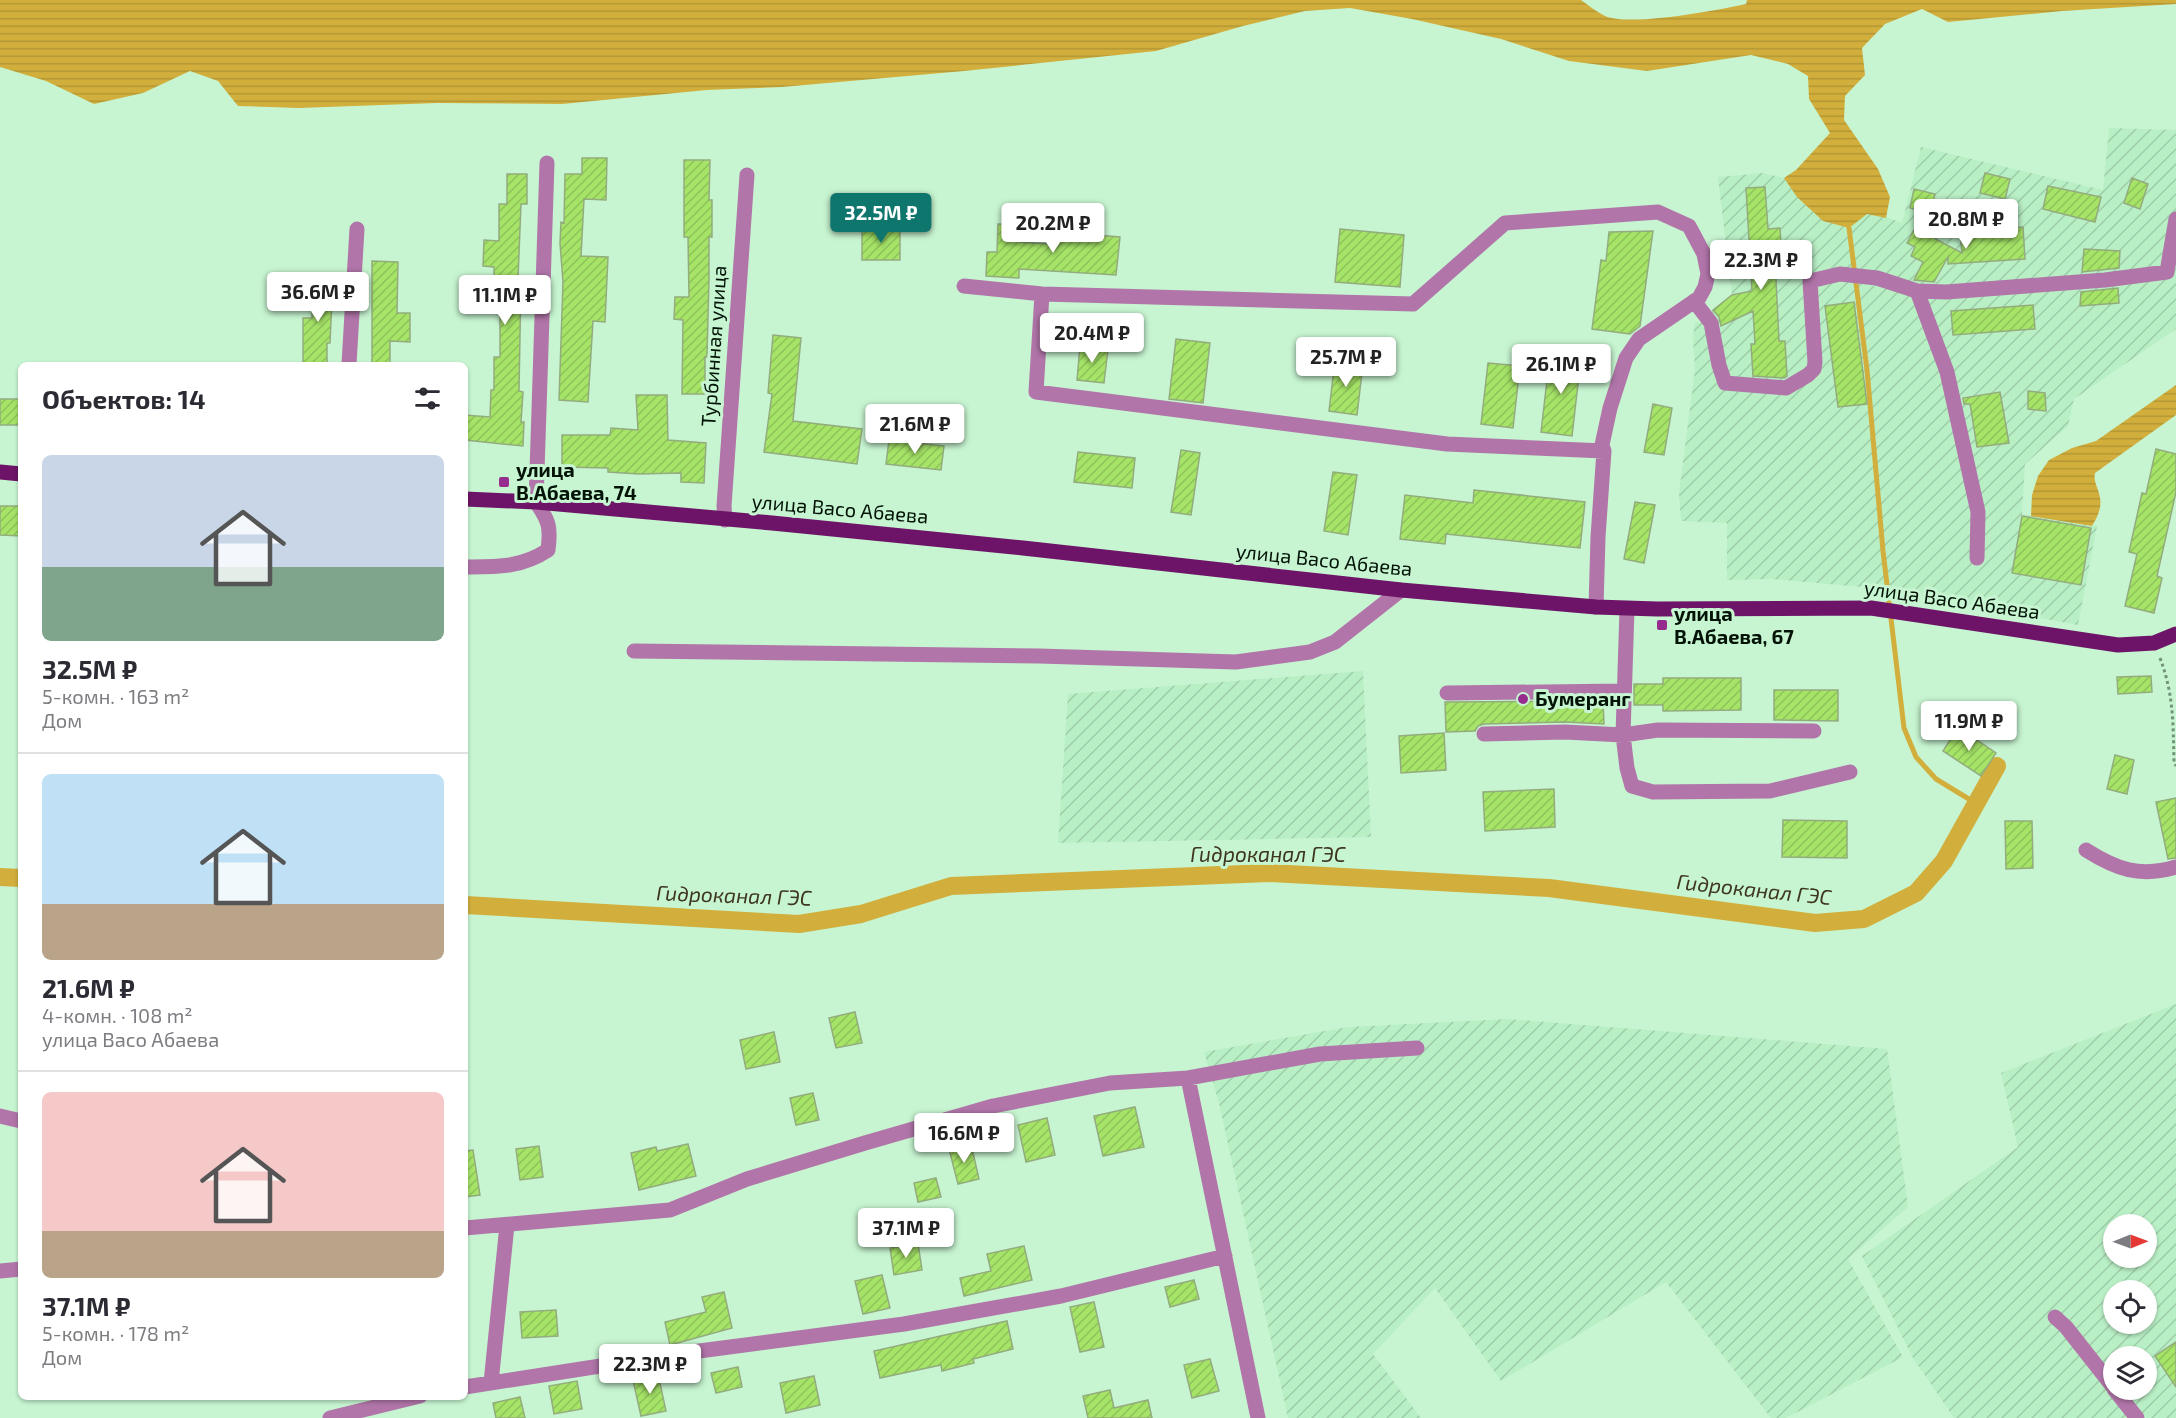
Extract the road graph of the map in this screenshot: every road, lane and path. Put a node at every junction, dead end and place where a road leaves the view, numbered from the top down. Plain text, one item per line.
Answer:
1 (547, 163) dead end
2 (747, 175) dead end
3 (2176, 219) edge
4 (357, 229) dead end
5 (964, 286) dead end
6 (1917, 291) junction
7 (1042, 294) junction
8 (1694, 301) junction
9 (348, 362) edge
10 (1604, 451) junction
11 (0, 472) edge
12 (18, 474) edge
13 (468, 499) edge
14 (536, 502) junction
15 (725, 520) junction
16 (1977, 558) dead end
17 (468, 567) edge
18 (1401, 590) junction
19 (1596, 607) junction
20 (1627, 609) junction
21 (2176, 634) edge
22 (2154, 643) junction
23 (634, 651) dead end
24 (1624, 691) junction
25 (1447, 693) dead end
26 (1814, 731) dead end
27 (1484, 734) dead end
28 (1623, 735) junction
29 (2176, 766) edge
30 (1850, 772) dead end
31 (2086, 850) dead end
32 (2176, 867) edge
33 (1417, 1048) dead end
34 (1188, 1077) junction
35 (0, 1116) edge
36 (18, 1120) edge
37 (507, 1225) junction
38 (468, 1228) edge
39 (1226, 1256) junction
40 (18, 1269) edge
41 (0, 1271) edge
42 (2055, 1317) dead end
43 (2103, 1375) edge
44 (491, 1383) junction
45 (468, 1387) edge
46 (404, 1400) edge
47 (2123, 1400) edge
48 (330, 1418) edge
49 (1258, 1418) edge
50 (2137, 1418) edge

1 - 14 street
2 - 15 street, Турбинная улица
3 - 6 street
4 - 9 street
5 - 7 street
6 - 8 street
6 - 16 street
7 - 8 street
7 - 10 street
8 - 10 street
10 - 19 street
11 - 12 main road
13 - 14 main road, улица Васо Абаева
14 - 15 main road, улица Васо Абаева
14 - 17 street
15 - 18 main road, улица Васо Абаева
18 - 19 main road, улица Васо Абаева
18 - 23 street
19 - 20 main road, улица Васо Абаева
20 - 22 main road, улица Васо Абаева
20 - 24 street
21 - 22 main road, улица Васо Абаева
22 - 29 path
24 - 25 street
24 - 28 street
26 - 28 street
27 - 28 street
28 - 30 street
31 - 32 street
33 - 34 street
34 - 37 street
34 - 39 street
35 - 36 street
37 - 38 street
37 - 44 street
39 - 44 street
39 - 49 street
40 - 41 street
42 - 43 street
44 - 45 street
46 - 48 street
47 - 50 street

